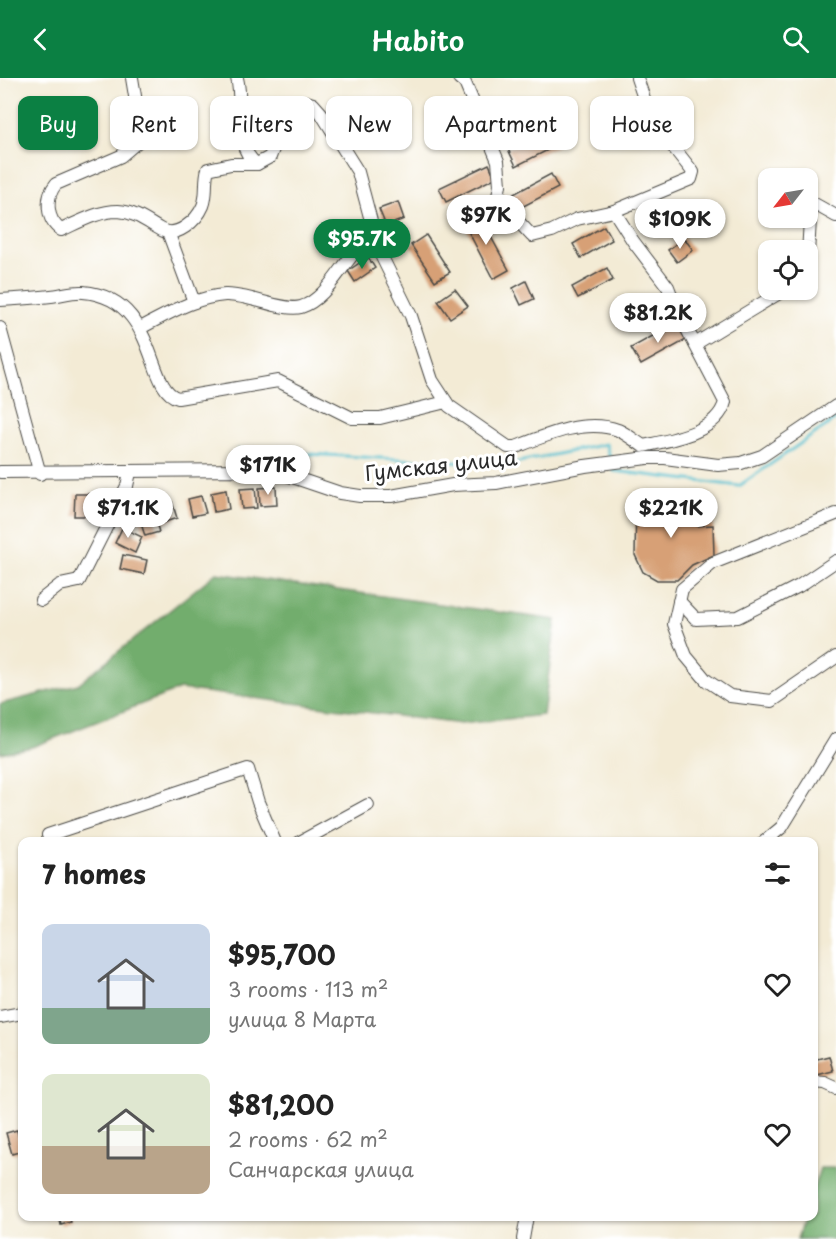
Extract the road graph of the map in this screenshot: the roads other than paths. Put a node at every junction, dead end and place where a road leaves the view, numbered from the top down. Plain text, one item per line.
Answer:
1 (132, 78) edge
2 (237, 78) edge
3 (459, 78) edge
4 (637, 78) edge
5 (257, 164) junction
6 (614, 211) junction
7 (836, 216) edge
8 (168, 232) junction
9 (375, 234) junction
10 (809, 240) edge
11 (0, 300) edge
12 (767, 300) edge
13 (194, 302) junction
14 (0, 328) edge
15 (140, 328) junction
16 (695, 344) junction
17 (446, 402) junction
18 (836, 406) edge
19 (0, 472) edge
20 (130, 472) junction
21 (40, 474) junction
22 (836, 514) edge
23 (836, 561) edge
24 (41, 600) dead end
25 (679, 601) junction
26 (836, 657) edge
27 (836, 739) edge
28 (368, 805) dead end
29 (48, 834) dead end
30 (273, 837) edge
31 (309, 837) edge
32 (770, 837) edge
33 (18, 1014) edge
34 (0, 1017) edge
35 (818, 1082) edge
36 (836, 1088) edge
37 (526, 1221) edge
38 (523, 1239) edge

1 - 8 street
2 - 5 street
3 - 6 street
4 - 6 street
5 - 8 street
5 - 9 street
6 - 16 street
7 - 10 street
8 - 13 street
9 - 13 street
9 - 17 street
11 - 15 street
12 - 16 street
13 - 15 street
14 - 21 street
15 - 17 street
16 - 17 street
18 - 20 street, Гумская улица
19 - 21 street, Гумская улица
20 - 21 street, Гумская улица
20 - 24 street
22 - 25 street
23 - 25 street
25 - 26 street
27 - 32 street
28 - 31 street
29 - 30 street
33 - 34 street
35 - 36 street
37 - 38 street

